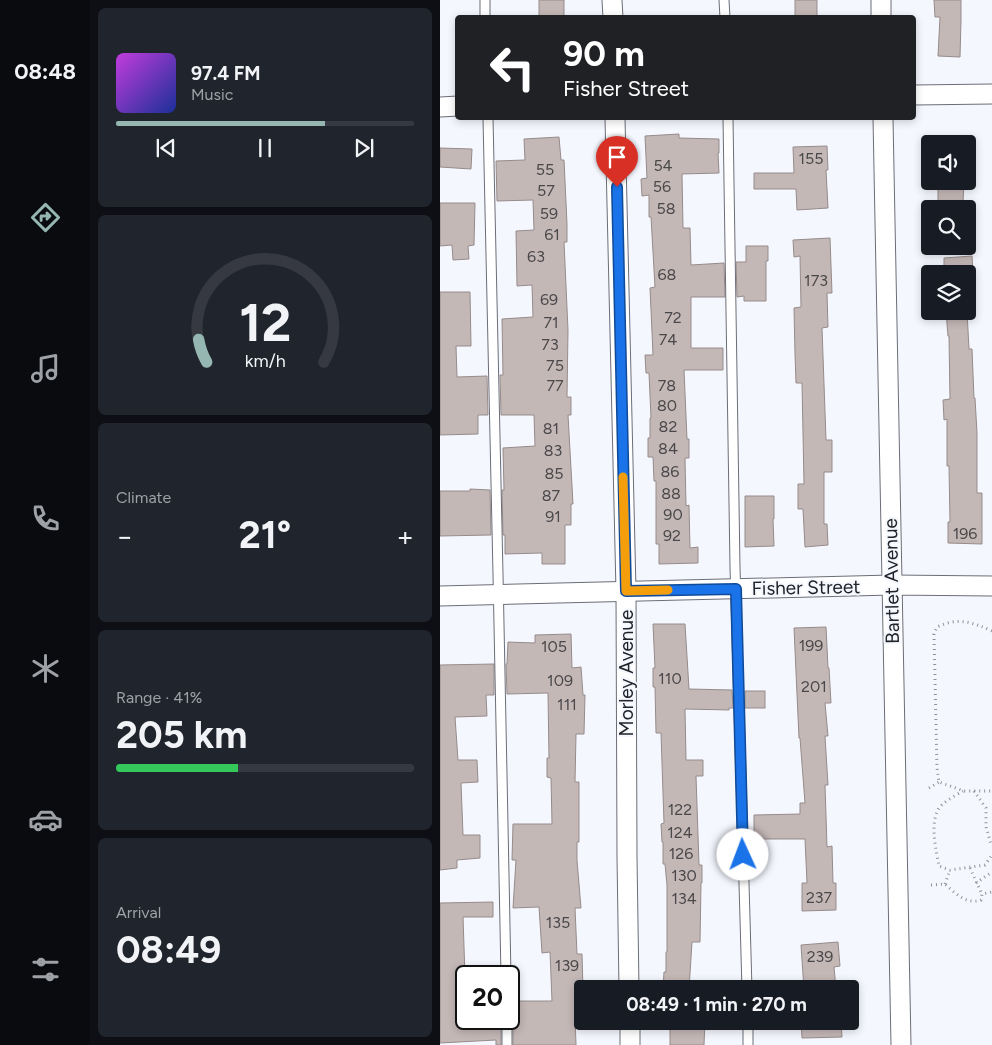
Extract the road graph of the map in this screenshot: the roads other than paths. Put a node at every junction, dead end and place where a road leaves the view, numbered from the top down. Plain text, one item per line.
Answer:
1 (485, 0) edge
2 (612, 0) edge
3 (724, 0) edge
4 (881, 0) edge
5 (485, 15) edge
6 (613, 15) edge
7 (725, 15) edge
8 (881, 15) edge
9 (992, 94) edge
10 (916, 95) edge
11 (455, 106) edge
12 (440, 107) edge
13 (488, 120) edge
14 (616, 120) edge
15 (728, 120) edge
16 (882, 120) edge
17 (892, 585) junction
18 (992, 586) edge
19 (736, 589) junction
20 (626, 591) junction
21 (499, 594) junction
22 (440, 596) edge
23 (506, 965) edge
24 (629, 980) edge
25 (747, 980) edge
26 (507, 1030) edge
27 (630, 1030) edge
28 (748, 1030) edge
29 (507, 1045) edge
30 (630, 1045) edge
31 (748, 1045) edge
32 (901, 1045) edge

1 - 5 lane
2 - 6 street
3 - 7 lane
4 - 8 street
9 - 10 street
11 - 12 street
13 - 21 lane
14 - 20 street, Morley Avenue
15 - 19 lane
16 - 17 street, Bartlet Avenue
17 - 18 street, Fisher Street
17 - 19 street, Fisher Street
17 - 32 street, Bartlet Avenue
19 - 20 street, Fisher Street
19 - 25 lane
20 - 21 street, Fisher Street
20 - 24 street, Morley Avenue
21 - 22 street, Fisher Street
21 - 23 lane
26 - 29 lane
27 - 30 street
28 - 31 lane

